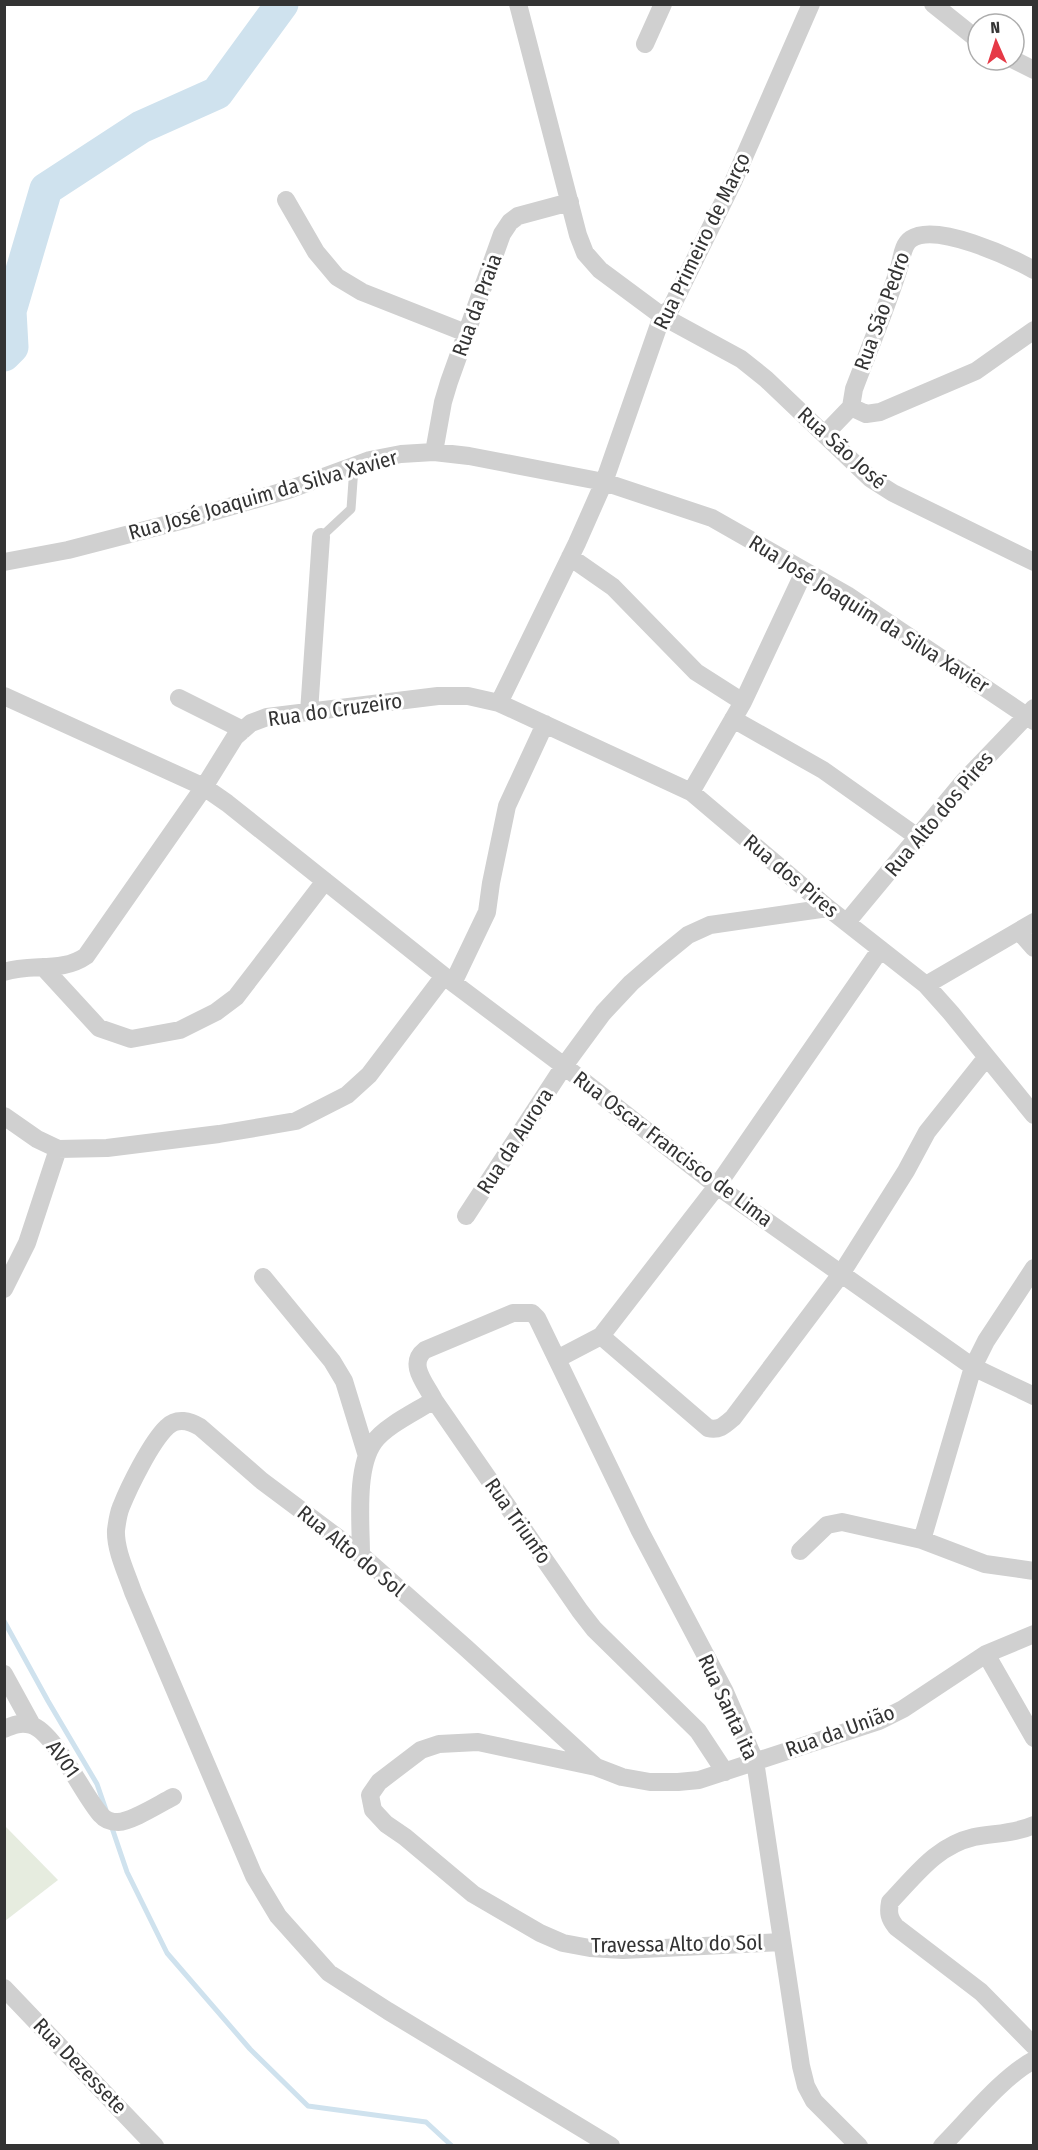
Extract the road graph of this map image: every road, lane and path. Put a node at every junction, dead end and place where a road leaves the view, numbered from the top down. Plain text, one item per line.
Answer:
1 (663, 4) edge
2 (811, 4) edge
3 (933, 4) edge
4 (518, 5) edge
5 (966, 30) edge
6 (645, 44) dead end
7 (286, 200) dead end
8 (570, 202) junction
9 (1034, 270) edge
10 (662, 315) junction
11 (1034, 330) edge
12 (466, 333) junction
13 (851, 407) junction
14 (825, 434) junction
15 (434, 452) junction
16 (354, 467) junction
17 (604, 482) junction
18 (321, 537) joint
19 (570, 557) junction
20 (4, 562) edge
21 (1034, 562) edge
22 (804, 572) junction
23 (4, 696) edge
24 (179, 698) dead end
25 (744, 702) junction
26 (499, 703) junction
27 (309, 712) junction
28 (1031, 715) edge
29 (733, 719) junction
30 (545, 724) junction
31 (243, 730) junction
32 (204, 787) junction
33 (691, 792) junction
34 (919, 838) junction
35 (325, 881) junction
36 (828, 908) junction
37 (847, 922) junction
38 (1026, 926) edge
39 (1034, 948) edge
40 (880, 950) junction
41 (43, 967) junction
42 (4, 972) edge
43 (449, 980) junction
44 (926, 985) junction
45 (986, 1058) junction
46 (564, 1066) junction
47 (1034, 1115) edge
48 (4, 1116) edge
49 (58, 1149) junction
50 (717, 1186) junction
51 (466, 1216) dead end
52 (1034, 1268) edge
53 (841, 1274) junction
54 (263, 1277) dead end
55 (6, 1284) edge
56 (537, 1318) joint
57 (601, 1336) junction
58 (557, 1359) junction
59 (973, 1367) junction
60 (1034, 1396) edge
61 (434, 1400) junction
62 (367, 1456) junction
63 (921, 1540) junction
64 (800, 1551) dead end
65 (361, 1555) junction
66 (1034, 1571) edge
67 (1034, 1634) edge
68 (986, 1654) junction
69 (4, 1674) edge
70 (32, 1725) junction
71 (4, 1729) edge
72 (1034, 1738) edge
73 (755, 1761) junction
74 (596, 1767) junction
75 (724, 1772) junction
76 (172, 1797) dead end
77 (1034, 1825) edge
78 (782, 1942) junction
79 (6, 1993) edge
80 (1034, 2046) edge
81 (1034, 2060) edge
82 (152, 2144) edge
83 (611, 2145) edge
84 (859, 2145) edge
85 (942, 2145) edge

1 - 6 street
2 - 10 street, Rua Primeiro de Março
3 - 5 street
4 - 8 street, Rua São José
7 - 12 street
8 - 10 street, Rua São José
8 - 12 street, Rua da Praia
9 - 13 street, Rua São Pedro
10 - 14 street, Rua São José
10 - 17 street, Rua Primeiro de Março
11 - 13 street
12 - 15 street, Rua da Praia
13 - 14 street
14 - 21 street, Rua São José
15 - 16 street, Rua José Joaquim da Silva Xavier
15 - 17 street, Rua José Joaquim da Silva Xavier
16 - 18 lane
16 - 20 street, Rua José Joaquim da Silva Xavier
17 - 19 street, Rua Primeiro de Março
17 - 22 street, Rua José Joaquim da Silva Xavier
18 - 27 street
19 - 25 street
19 - 26 street, Rua Primeiro de Março
22 - 25 street
22 - 28 street, Rua José Joaquim da Silva Xavier
23 - 32 street, Rua Oscar Francisco de Lima
24 - 31 street
25 - 29 street
26 - 27 street, Rua do Cruzeiro
26 - 30 street, Rua dos Pires
27 - 31 street, Rua do Cruzeiro
28 - 34 street, Rua Alto dos Pires
29 - 33 street
29 - 34 street
30 - 33 street, Rua dos Pires
30 - 43 street
31 - 32 street, Rua do Cruzeiro
32 - 35 street, Rua Oscar Francisco de Lima
32 - 41 street, Rua do Cruzeiro
33 - 36 street, Rua dos Pires
34 - 37 street, Rua Alto dos Pires
35 - 41 street
35 - 43 street, Rua Oscar Francisco de Lima
36 - 37 street, Rua dos Pires
36 - 46 street, Rua da Aurora
37 - 40 street, Rua dos Pires
38 - 39 street
38 - 44 street
40 - 44 street, Rua dos Pires
40 - 50 street
41 - 42 street, Rua do Cruzeiro
43 - 46 street, Rua Oscar Francisco de Lima
43 - 49 street
44 - 45 street, Rua dos Pires
45 - 47 street, Rua dos Pires
45 - 53 street
46 - 50 street, Rua Oscar Francisco de Lima
46 - 51 street, Rua da Aurora
48 - 49 street
49 - 55 street
50 - 53 street, Rua Oscar Francisco de Lima
50 - 57 street
52 - 59 street
53 - 57 street
53 - 59 street, Rua Oscar Francisco de Lima
54 - 62 street
56 - 58 street, Rua Santa ita
56 - 61 street, Rua Triunfo
57 - 58 street
58 - 73 street, Rua Santa ita
59 - 60 street, Rua Oscar Francisco de Lima
59 - 63 street
61 - 62 street
61 - 75 street, Rua Triunfo
62 - 65 street
63 - 64 street
63 - 66 street
65 - 74 street, Rua Alto do Sol
65 - 83 street, Rua Alto do Sol
67 - 68 street, Rua da União
68 - 72 street
68 - 73 street, Rua da União
69 - 70 street
70 - 71 street, AV01
70 - 76 street, AV01
73 - 75 street, Rua da União
73 - 78 street, Rua Santa ita
74 - 75 street, Rua da União
74 - 78 street, Travessa Alto do Sol
77 - 80 street
78 - 84 street, Rua Santa ita
79 - 82 street, Rua Dezessete
81 - 85 street

